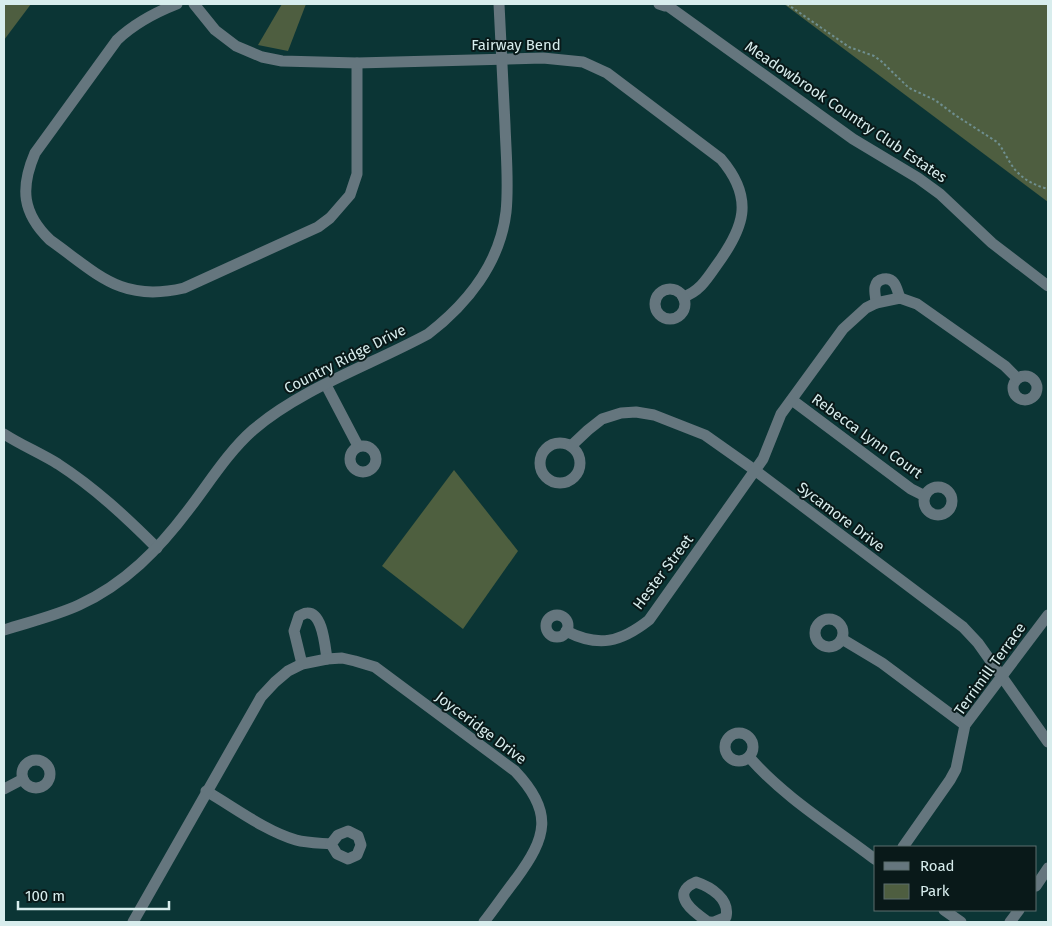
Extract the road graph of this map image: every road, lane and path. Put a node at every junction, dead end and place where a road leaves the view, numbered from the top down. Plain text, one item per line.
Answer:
1 (177, 4) edge
2 (194, 4) edge
3 (499, 4) edge
4 (665, 4) edge
5 (787, 4) edge
6 (502, 58) junction
7 (357, 63) junction
8 (1048, 190) edge
9 (1048, 286) edge
10 (683, 297) dead end
11 (900, 298) junction
12 (876, 303) junction
13 (1017, 378) dead end
14 (326, 385) junction
15 (792, 400) junction
16 (4, 434) edge
17 (358, 446) dead end
18 (572, 446) dead end
19 (756, 471) junction
20 (925, 496) dead end
21 (157, 548) junction
22 (1048, 615) edge
23 (4, 630) edge
24 (566, 631) dead end
25 (842, 639) dead end
26 (327, 659) junction
27 (302, 664) junction
28 (1002, 677) junction
29 (965, 725) junction
30 (1048, 742) edge
31 (749, 757) dead end
32 (23, 779) dead end
33 (4, 789) edge
34 (206, 791) junction
35 (331, 844) dead end
36 (904, 846) edge
37 (874, 859) edge
38 (1048, 868) edge
39 (1037, 884) edge
40 (945, 911) edge
41 (1018, 911) edge
42 (730, 919) edge
43 (132, 922) edge
44 (484, 922) edge
45 (713, 922) edge
46 (961, 922) edge
47 (1010, 922) edge

1 - 7 street
2 - 7 street, Fairway Bend
3 - 6 street, Country Ridge Drive
4 - 9 street, Meadowbrook Country Club Estates
5 - 8 path
6 - 7 street, Fairway Bend
6 - 10 street, Fairway Bend
6 - 14 street, Country Ridge Drive
11 - 12 street
11 - 12 street
11 - 13 street
12 - 15 street, Hester Street
14 - 17 street
14 - 21 street, Country Ridge Drive
15 - 19 street, Hester Street
15 - 20 street, Rebecca Lynn Court
16 - 21 street
18 - 19 street, Sycamore Drive
19 - 24 street, Hester Street
19 - 28 street, Sycamore Drive
21 - 23 street, Country Ridge Drive
22 - 28 street, Terrimill Terrace
25 - 29 street
26 - 27 street, Joyceridge Drive
26 - 27 street
26 - 44 street, Joyceridge Drive
27 - 34 street, Joyceridge Drive
28 - 29 street, Terrimill Terrace
28 - 30 street, Sycamore Drive
29 - 36 street, Terrimill Terrace
31 - 37 street
32 - 33 street
34 - 35 street
34 - 43 street, Joyceridge Drive
38 - 39 street
40 - 46 street
41 - 47 street
42 - 45 street
42 - 45 street

